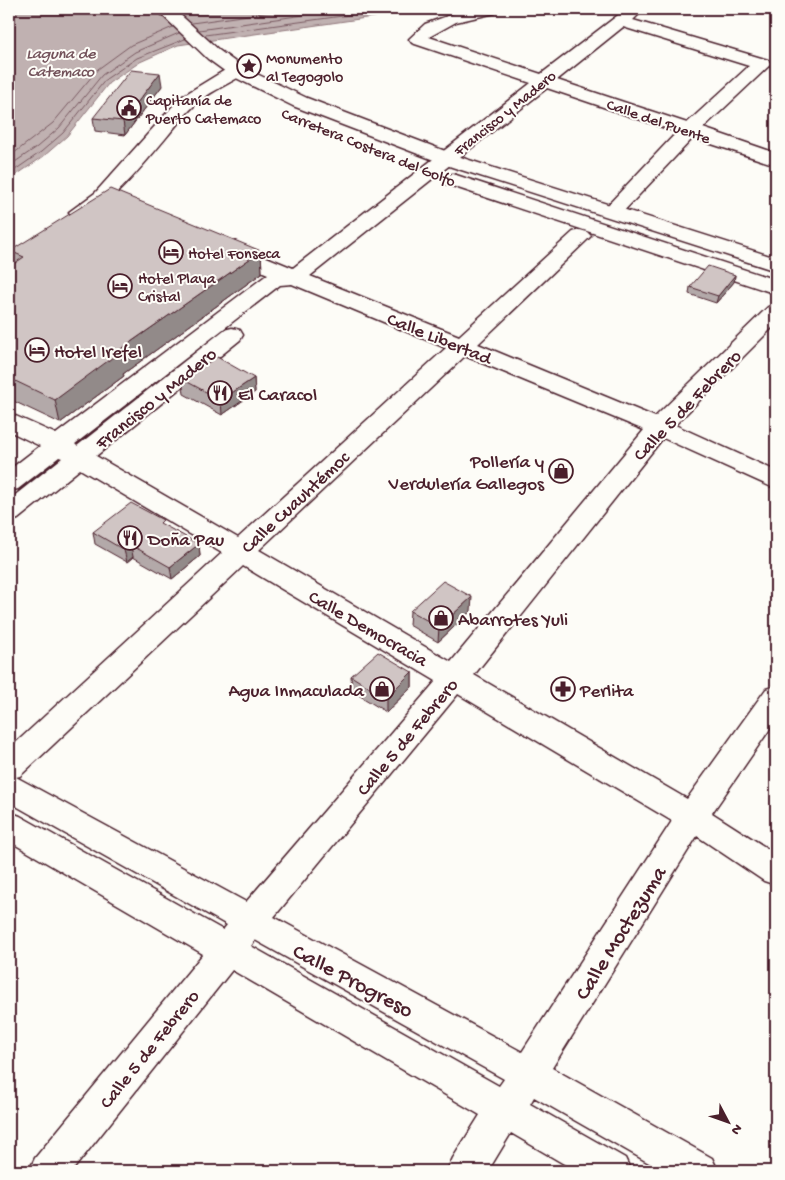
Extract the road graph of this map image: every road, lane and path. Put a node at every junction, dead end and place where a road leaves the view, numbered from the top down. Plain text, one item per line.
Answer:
1 (164, 9) edge
2 (489, 9) edge
3 (636, 9) edge
4 (620, 21) junction
5 (236, 71) junction
6 (542, 81) junction
7 (689, 131) junction
8 (447, 158) junction
9 (776, 159) edge
10 (431, 172) junction
11 (613, 211) junction
12 (63, 223) edge
13 (580, 236) dead end
14 (203, 239) edge
15 (776, 265) edge
16 (295, 277) junction
17 (776, 287) edge
18 (776, 312) edge
19 (460, 346) junction
20 (9, 421) edge
21 (659, 427) junction
22 (68, 452) junction
23 (776, 481) edge
24 (9, 484) edge
25 (9, 514) edge
26 (239, 552) junction
27 (455, 678) junction
28 (776, 696) edge
29 (9, 767) edge
30 (9, 787) edge
31 (692, 816) junction
32 (9, 825) edge
33 (776, 871) edge
34 (250, 922) junction
35 (228, 951) junction
36 (530, 1073) junction
37 (505, 1109) junction
38 (48, 1171) edge
39 (466, 1171) edge
40 (612, 1171) edge
41 (699, 1171) edge

1 - 5 street
2 - 6 street, Calle del Puente
3 - 4 street, Francisco y Madero
4 - 6 street, Francisco y Madero
4 - 7 street
5 - 8 street, Carretera Costera del Golfo
5 - 10 street, Carretera Costera del Golfo
5 - 12 street
6 - 7 street, Calle del Puente
6 - 8 street, Francisco y Madero
7 - 9 street, Calle del Puente
7 - 11 street
8 - 10 street, Francisco y Madero
8 - 11 street, Carretera Costera del Golfo
10 - 16 street, Francisco y Madero
10 - 17 street, Carretera Costera del Golfo
11 - 15 street, Carretera Costera del Golfo
13 - 19 street, Calle Cuauhtémoc
14 - 16 street, Calle Libertad
16 - 19 street, Calle Libertad
16 - 22 street, Francisco y Madero
18 - 21 street, Calle 5 de Febrero
19 - 21 street, Calle Libertad
19 - 26 street, Calle Cuauhtémoc
20 - 22 street, Calle Democracia
21 - 23 street, Calle Libertad
21 - 27 street, Calle 5 de Febrero
22 - 24 street, Francisco y Madero
22 - 25 street, Francisco y Madero
22 - 26 street, Calle Democracia
26 - 27 street, Calle Democracia
26 - 29 street, Calle Cuauhtémoc
27 - 31 street, Calle Democracia
27 - 34 street, Calle 5 de Febrero
28 - 31 street, Calle Moctezuma
30 - 34 street, Calle Progreso
31 - 33 street, Calle Democracia
31 - 36 street, Calle Moctezuma
32 - 35 street, Calle Progreso
34 - 35 street, Calle 5 de Febrero
34 - 36 street, Calle Progreso
35 - 37 street, Calle Progreso
35 - 38 street, Calle 5 de Febrero
36 - 37 street, Calle Moctezuma
36 - 41 street, Calle Progreso
37 - 39 street, Calle Moctezuma
37 - 40 street, Calle Progreso

